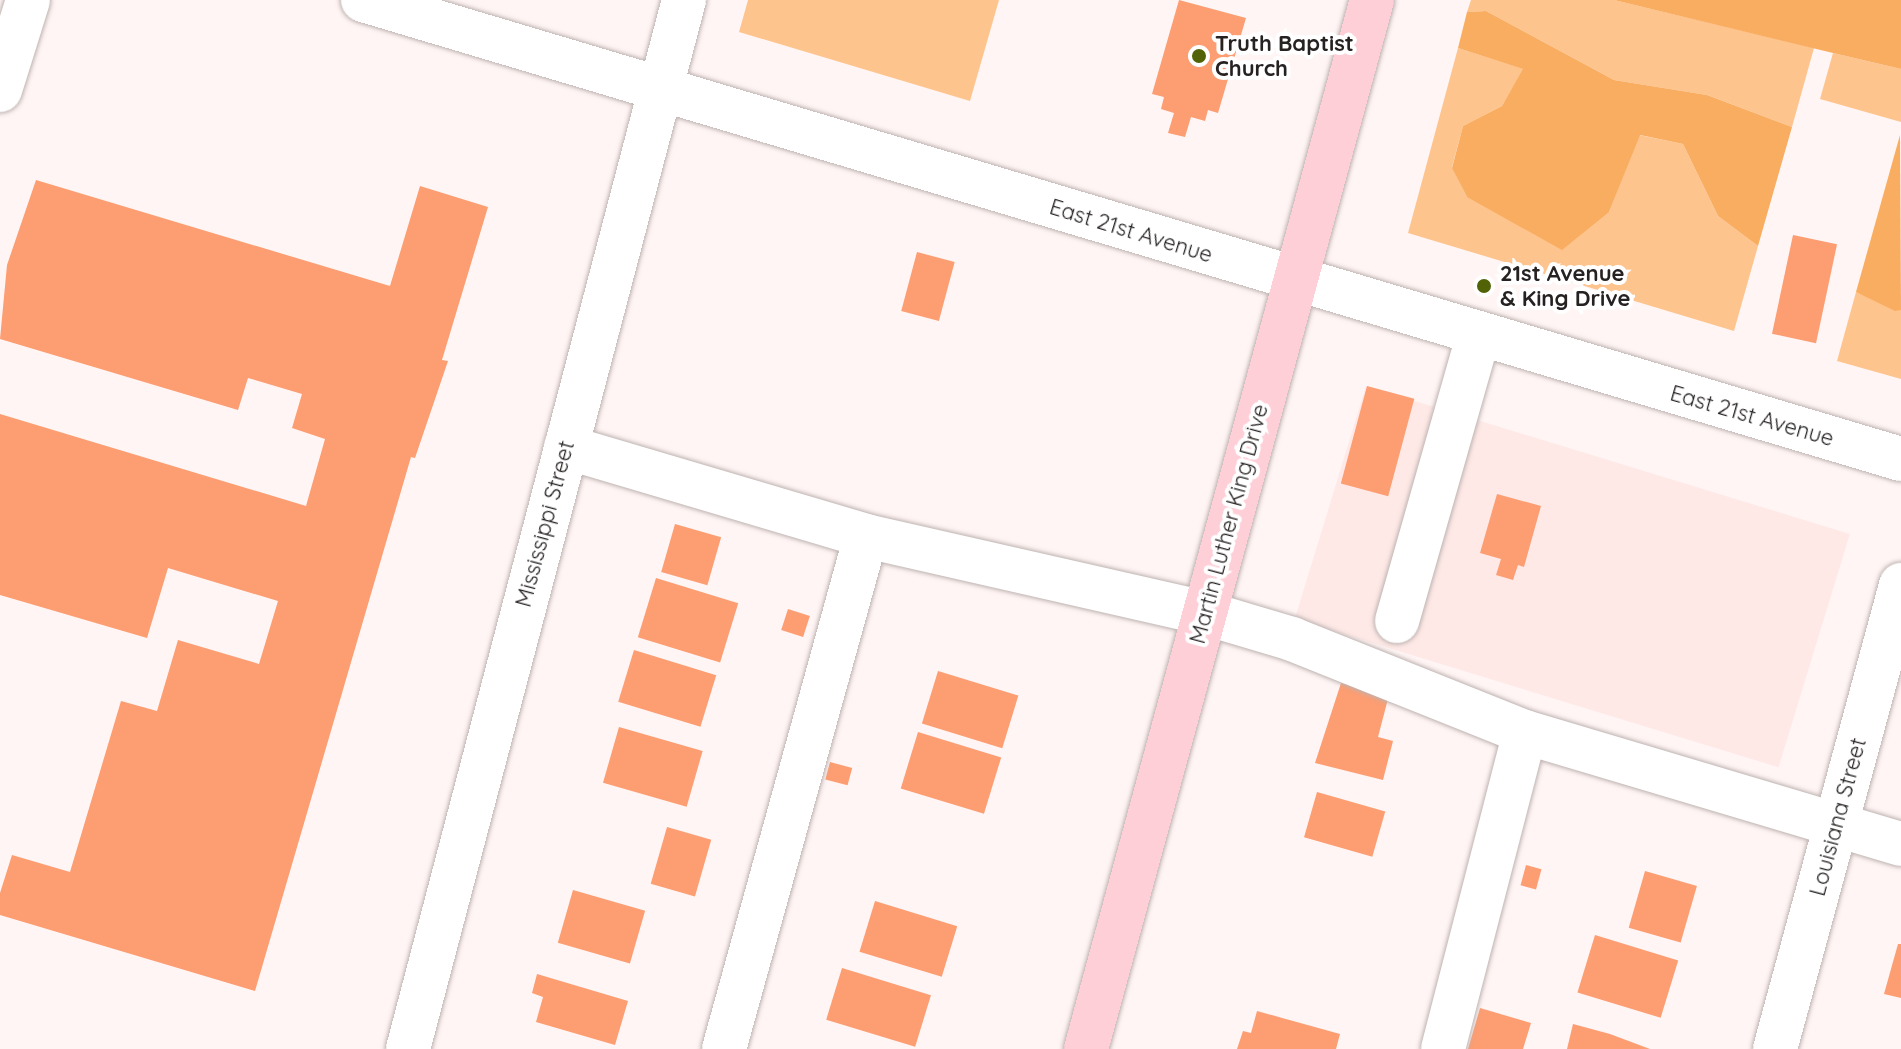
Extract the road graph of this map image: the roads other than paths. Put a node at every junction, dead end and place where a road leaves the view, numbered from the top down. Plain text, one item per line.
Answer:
1 (28, 0) edge
2 (363, 0) edge
3 (684, 0) edge
4 (1372, 0) edge
5 (660, 89) junction
6 (0, 90) edge
7 (1296, 280) junction
8 (1478, 336) junction
9 (566, 447) junction
10 (1901, 459) edge
11 (866, 536) junction
12 (1901, 585) edge
13 (1205, 613) junction
14 (1397, 621) dead end
15 (1525, 732) junction
16 (1836, 824) junction
17 (1901, 844) edge
18 (408, 1049) edge
19 (724, 1049) edge
20 (1086, 1049) edge
21 (1443, 1049) edge
22 (1775, 1049) edge

1 - 6 street
2 - 5 street, East 21st Avenue
3 - 5 street, Mississippi Street
4 - 7 main road, Martin Luther King Drive
5 - 7 street, East 21st Avenue
5 - 9 street, Mississippi Street
7 - 8 street, East 21st Avenue
7 - 13 main road, Martin Luther King Drive
8 - 10 street, East 21st Avenue
8 - 14 street
9 - 11 street
9 - 18 street, Mississippi Street
11 - 13 street
11 - 19 street
12 - 16 street, Louisiana Street
13 - 15 street
13 - 20 main road, Martin Luther King Drive
15 - 16 street
15 - 21 street
16 - 17 street
16 - 22 street, Louisiana Street

